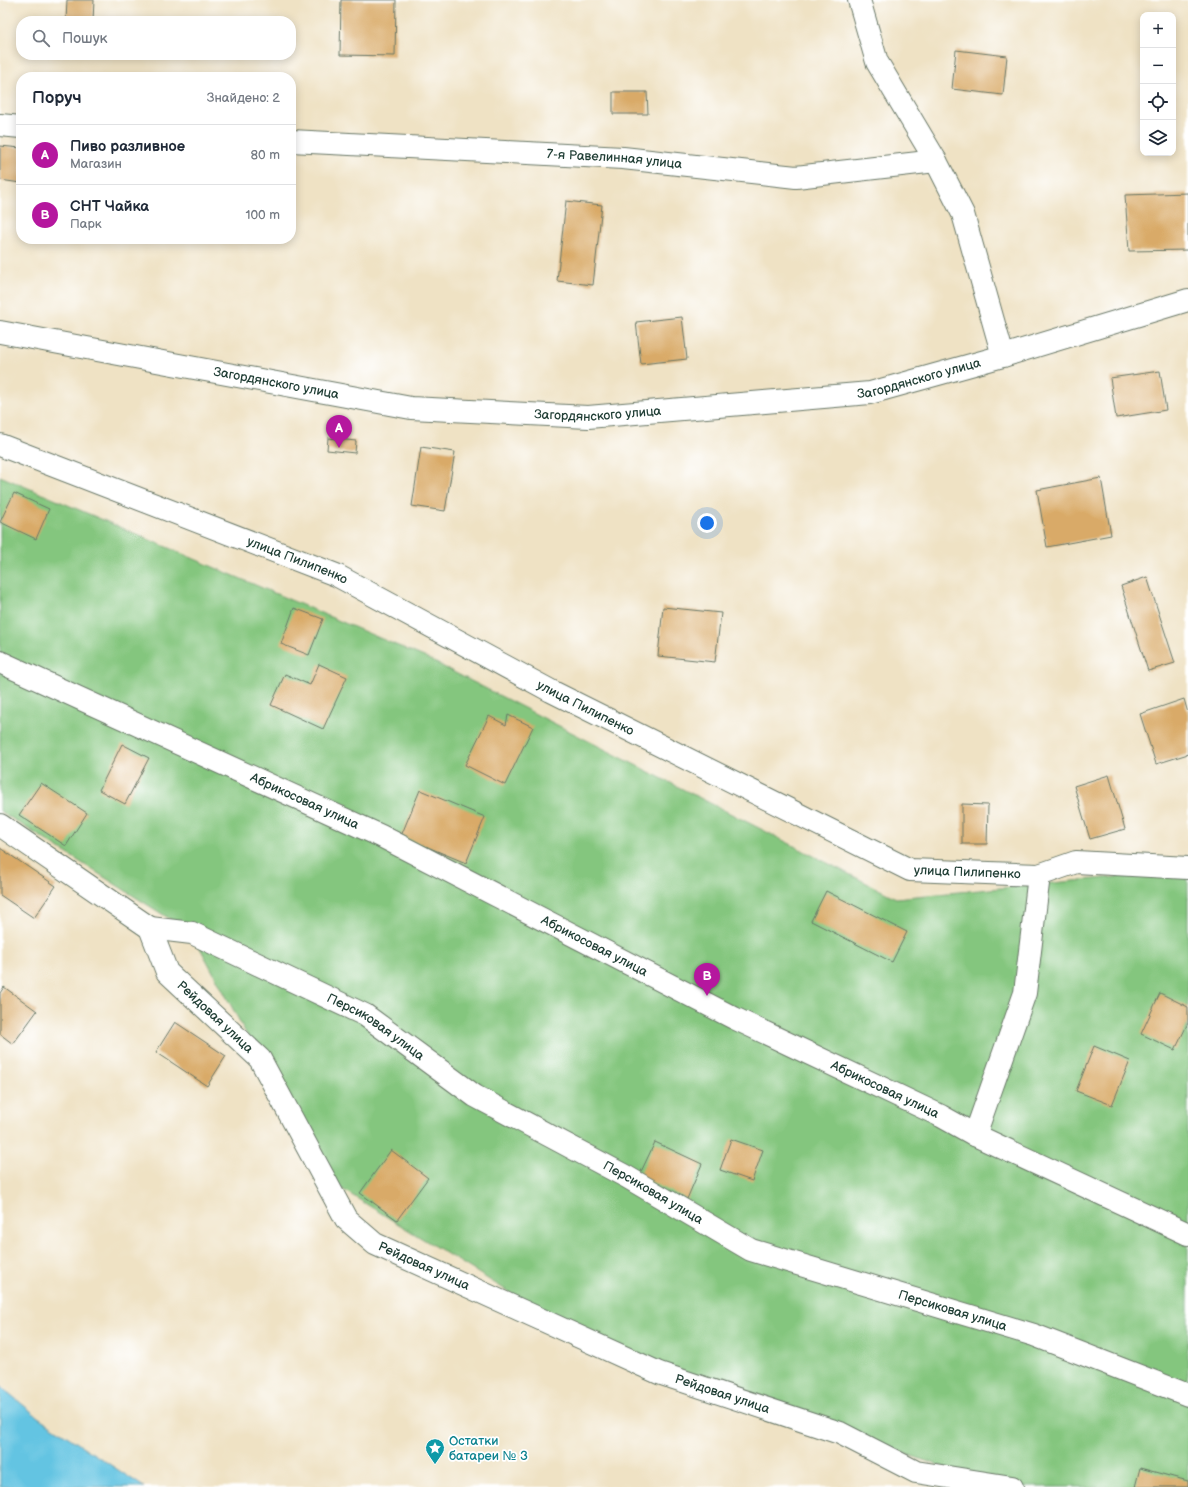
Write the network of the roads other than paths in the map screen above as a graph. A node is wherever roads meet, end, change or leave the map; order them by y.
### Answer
1 (859, 0) edge
2 (0, 125) edge
3 (16, 127) edge
4 (296, 141) edge
5 (936, 161) junction
6 (1188, 300) edge
7 (0, 332) edge
8 (1004, 356) junction
9 (0, 445) edge
10 (0, 662) edge
11 (0, 826) edge
12 (1188, 868) edge
13 (1038, 875) junction
14 (150, 928) junction
15 (975, 1135) junction
16 (1188, 1234) edge
17 (1188, 1395) edge
18 (1012, 1487) edge

1 - 5 street
2 - 3 street
4 - 5 street, 7-я Равелинная улица
5 - 8 street
6 - 8 street, Загордянского улица
7 - 8 street, Загордянского улица
9 - 13 street, улица Пилипенко
10 - 15 street, Абрикосовая улица
11 - 14 street
12 - 13 street, улица Пилипенко
13 - 15 street
14 - 17 street, Персиковая улица
14 - 18 street, Рейдовая улица
15 - 16 street, Абрикосовая улица

